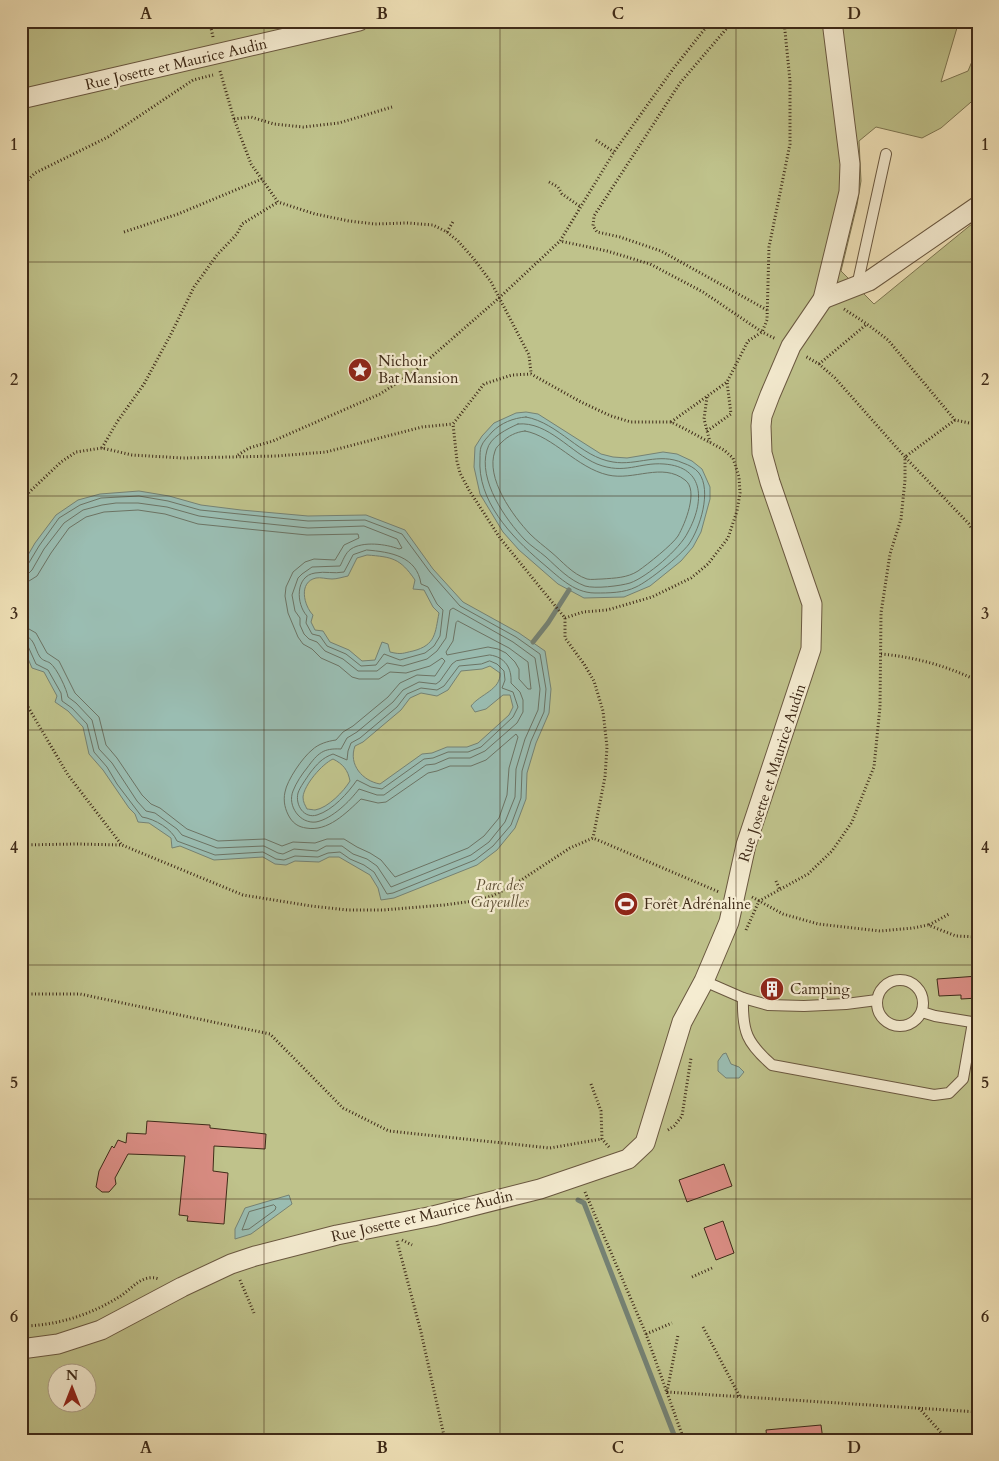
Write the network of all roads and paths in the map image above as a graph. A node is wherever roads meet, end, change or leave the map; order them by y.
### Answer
1 (202, 21) edge
2 (359, 21) edge
3 (711, 21) edge
4 (734, 21) edge
5 (784, 21) edge
6 (832, 21) edge
7 (211, 28) dead end
8 (218, 64) junction
9 (21, 99) edge
10 (392, 107) dead end
11 (234, 119) junction
12 (596, 140) dead end
13 (614, 152) junction
14 (886, 154) dead end
15 (262, 179) junction
16 (28, 180) dead end
17 (549, 182) dead end
18 (278, 202) junction
19 (978, 206) edge
20 (581, 207) junction
21 (454, 220) dead end
22 (124, 232) dead end
23 (447, 232) junction
24 (560, 241) junction
25 (856, 287) junction
26 (499, 298) junction
27 (823, 299) junction
28 (767, 310) junction
29 (762, 332) junction
30 (531, 374) junction
31 (727, 382) junction
32 (707, 397) junction
33 (955, 420) junction
34 (671, 422) junction
35 (453, 424) junction
36 (978, 425) edge
37 (707, 430) junction
38 (710, 442) junction
39 (102, 448) junction
40 (236, 456) junction
41 (905, 457) junction
42 (21, 500) edge
43 (978, 539) edge
44 (565, 618) junction
45 (881, 654) junction
46 (978, 681) edge
47 (21, 695) edge
48 (593, 838) junction
49 (21, 845) edge
50 (122, 845) junction
51 (776, 881) dead end
52 (780, 890) junction
53 (736, 893) junction
54 (759, 901) junction
55 (949, 914) dead end
56 (928, 925) junction
57 (745, 933) dead end
58 (978, 937) edge
59 (704, 981) junction
60 (21, 994) edge
61 (743, 998) junction
62 (878, 1000) junction
63 (922, 1012) junction
64 (975, 1022) edge
65 (692, 1052) dead end
66 (591, 1084) dead end
67 (602, 1139) junction
68 (645, 1143) junction
69 (620, 1161) junction
70 (576, 1176) junction
71 (393, 1223) junction
72 (712, 1268) dead end
73 (247, 1276) dead end
74 (692, 1276) dead end
75 (240, 1279) junction
76 (231, 1283) dead end
77 (182, 1287) junction
78 (254, 1313) dead end
79 (672, 1323) dead end
80 (21, 1326) edge
81 (703, 1327) dead end
82 (646, 1334) junction
83 (678, 1335) dead end
84 (21, 1349) edge
85 (667, 1392) junction
86 (740, 1397) junction
87 (919, 1408) junction
88 (978, 1412) edge
89 (978, 1435) edge
90 (945, 1438) junction
91 (445, 1440) edge
92 (684, 1440) edge
93 (933, 1440) edge

1 - 7 path
2 - 8 street, Rue Josette et Maurice Audin
3 - 13 path
4 - 28 path
5 - 28 path
6 - 27 street, Rue Josette et Maurice Audin
8 - 9 street, Rue Josette et Maurice Audin
8 - 11 path
8 - 16 path
10 - 11 path
11 - 15 path
12 - 13 path
13 - 20 path
14 - 25 lane
15 - 18 path
15 - 22 path
17 - 20 path
18 - 23 path
18 - 39 path
19 - 25 street
20 - 24 path
21 - 23 path
23 - 26 path
24 - 26 path
24 - 29 path
25 - 27 street
26 - 30 path
26 - 40 path
27 - 53 street, Rue Josette et Maurice Audin
28 - 29 path
29 - 31 path
30 - 34 path
30 - 35 path
31 - 32 path
31 - 37 path
32 - 34 path
32 - 37 path
33 - 36 path
33 - 41 path
33 - 41 path
34 - 38 path
35 - 40 path
35 - 44 path
37 - 38 path
38 - 44 path
39 - 40 path
39 - 42 path
41 - 43 path
41 - 45 path
44 - 48 path
45 - 46 path
45 - 52 path
47 - 50 path
48 - 50 path
48 - 53 path
49 - 50 path
51 - 52 path
52 - 54 path
53 - 54 path
53 - 59 street, Rue Josette et Maurice Audin
54 - 56 path
54 - 57 path
55 - 56 path
56 - 58 path
59 - 61 lane
59 - 68 street, Rue Josette et Maurice Audin
60 - 67 path
61 - 62 lane
61 - 64 lane
62 - 63 lane
62 - 63 lane
63 - 64 lane
65 - 68 path
66 - 67 path
67 - 69 path
68 - 69 street, Rue Josette et Maurice Audin
69 - 70 street, Rue Josette et Maurice Audin
70 - 71 street, Rue Josette et Maurice Audin
70 - 82 path
71 - 77 street, Rue Josette et Maurice Audin
71 - 91 path
72 - 74 path
73 - 75 path
75 - 76 path
75 - 78 path
77 - 80 path
77 - 84 street, Rue Josette et Maurice Audin
79 - 82 path
81 - 86 path
82 - 85 path
83 - 85 path
85 - 86 path
85 - 92 path
86 - 87 path
87 - 88 path
87 - 90 path
89 - 90 path
90 - 93 path

